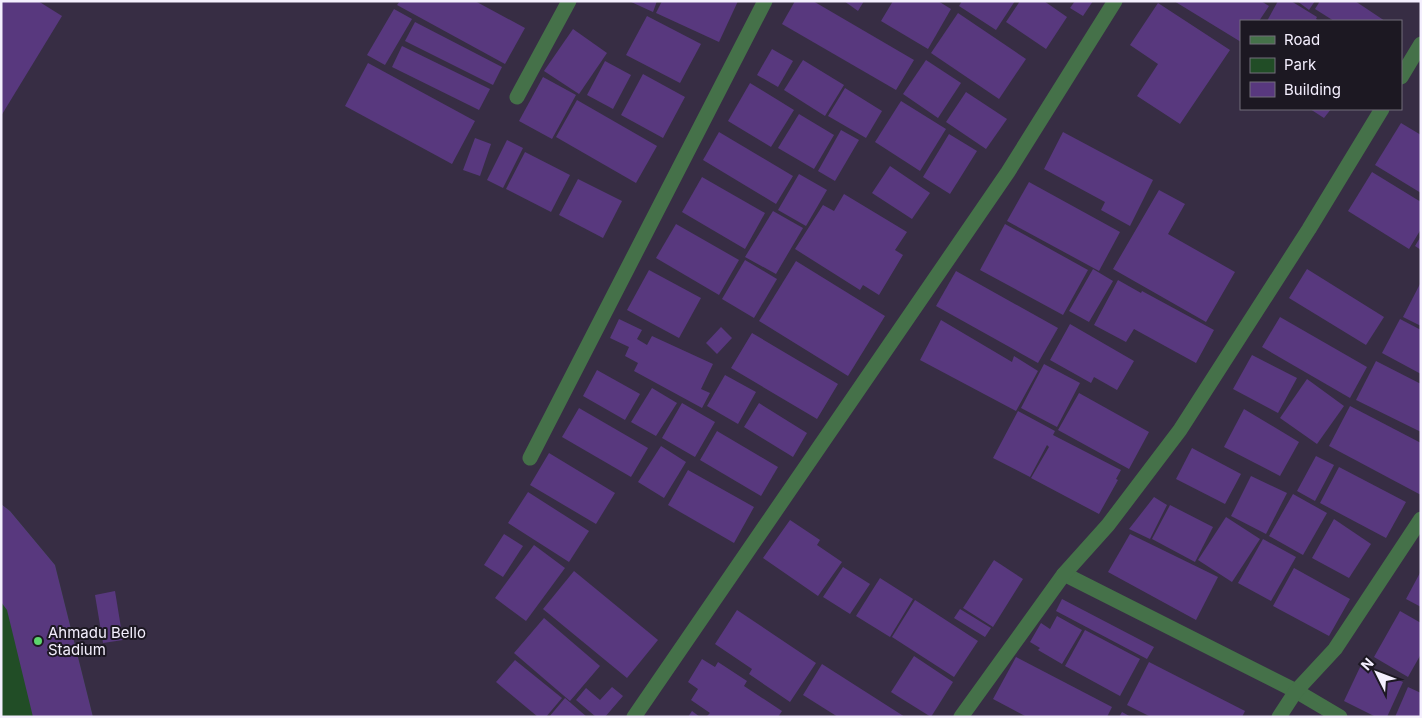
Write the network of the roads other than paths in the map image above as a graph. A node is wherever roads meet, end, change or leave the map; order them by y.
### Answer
1 (569, 1) edge
2 (766, 1) edge
3 (1116, 1) edge
4 (1421, 44) edge
5 (1402, 75) edge
6 (517, 97) dead end
7 (1381, 110) edge
8 (530, 458) dead end
9 (1421, 519) edge
10 (1064, 574) junction
11 (1296, 691) junction
12 (634, 717) edge
13 (961, 717) edge
14 (1279, 717) edge
15 (1340, 717) edge

1 - 6 street
2 - 8 street
3 - 12 street
4 - 5 street
7 - 10 street
9 - 11 street
10 - 11 street
10 - 13 street
11 - 14 street
11 - 15 street

